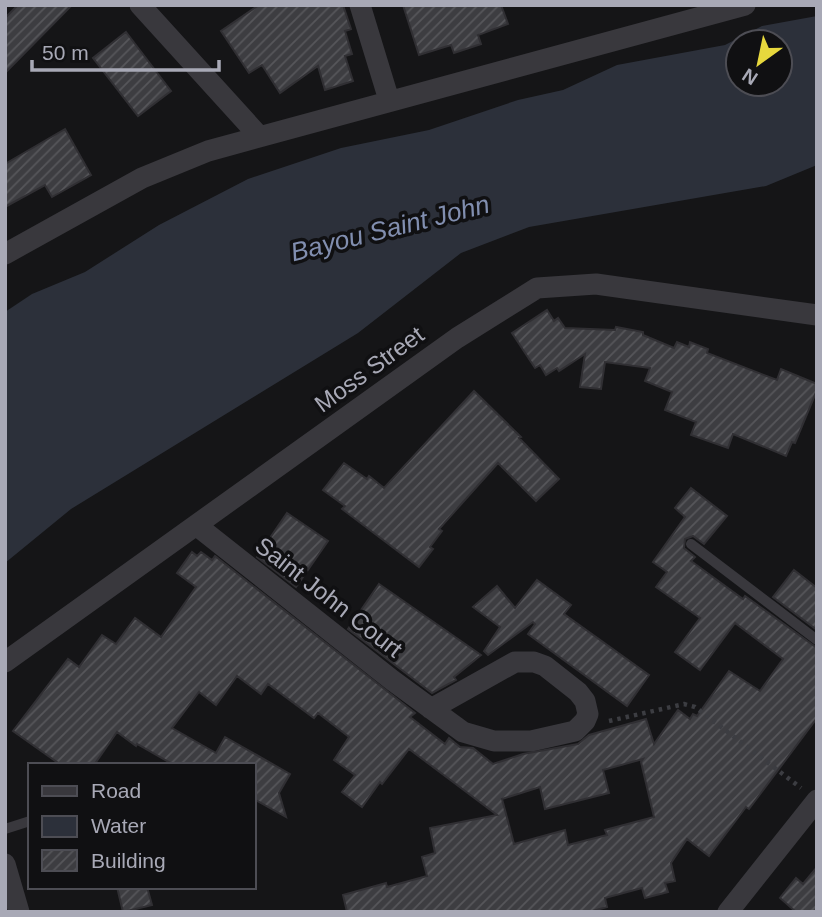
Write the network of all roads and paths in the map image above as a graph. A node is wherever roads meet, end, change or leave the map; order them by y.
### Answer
1 (140, 5) edge
2 (360, 5) edge
3 (745, 5) edge
4 (389, 100) junction
5 (259, 136) junction
6 (5, 254) edge
7 (817, 315) edge
8 (196, 525) junction
9 (691, 544) dead end
10 (817, 640) edge
11 (5, 662) edge
12 (431, 709) junction
13 (588, 714) junction
14 (811, 796) edge
15 (28, 822) edge
16 (5, 829) edge
17 (5, 864) edge
18 (19, 912) edge
19 (728, 912) edge

1 - 5 street
2 - 4 street
3 - 4 street
4 - 5 street
5 - 6 street
7 - 8 street, Moss Street
8 - 11 street, Moss Street
8 - 12 street, Saint John Court
9 - 10 lane
12 - 13 street, Saint John Court
12 - 13 street
13 - 14 path
14 - 19 street
15 - 16 lane
17 - 18 street

